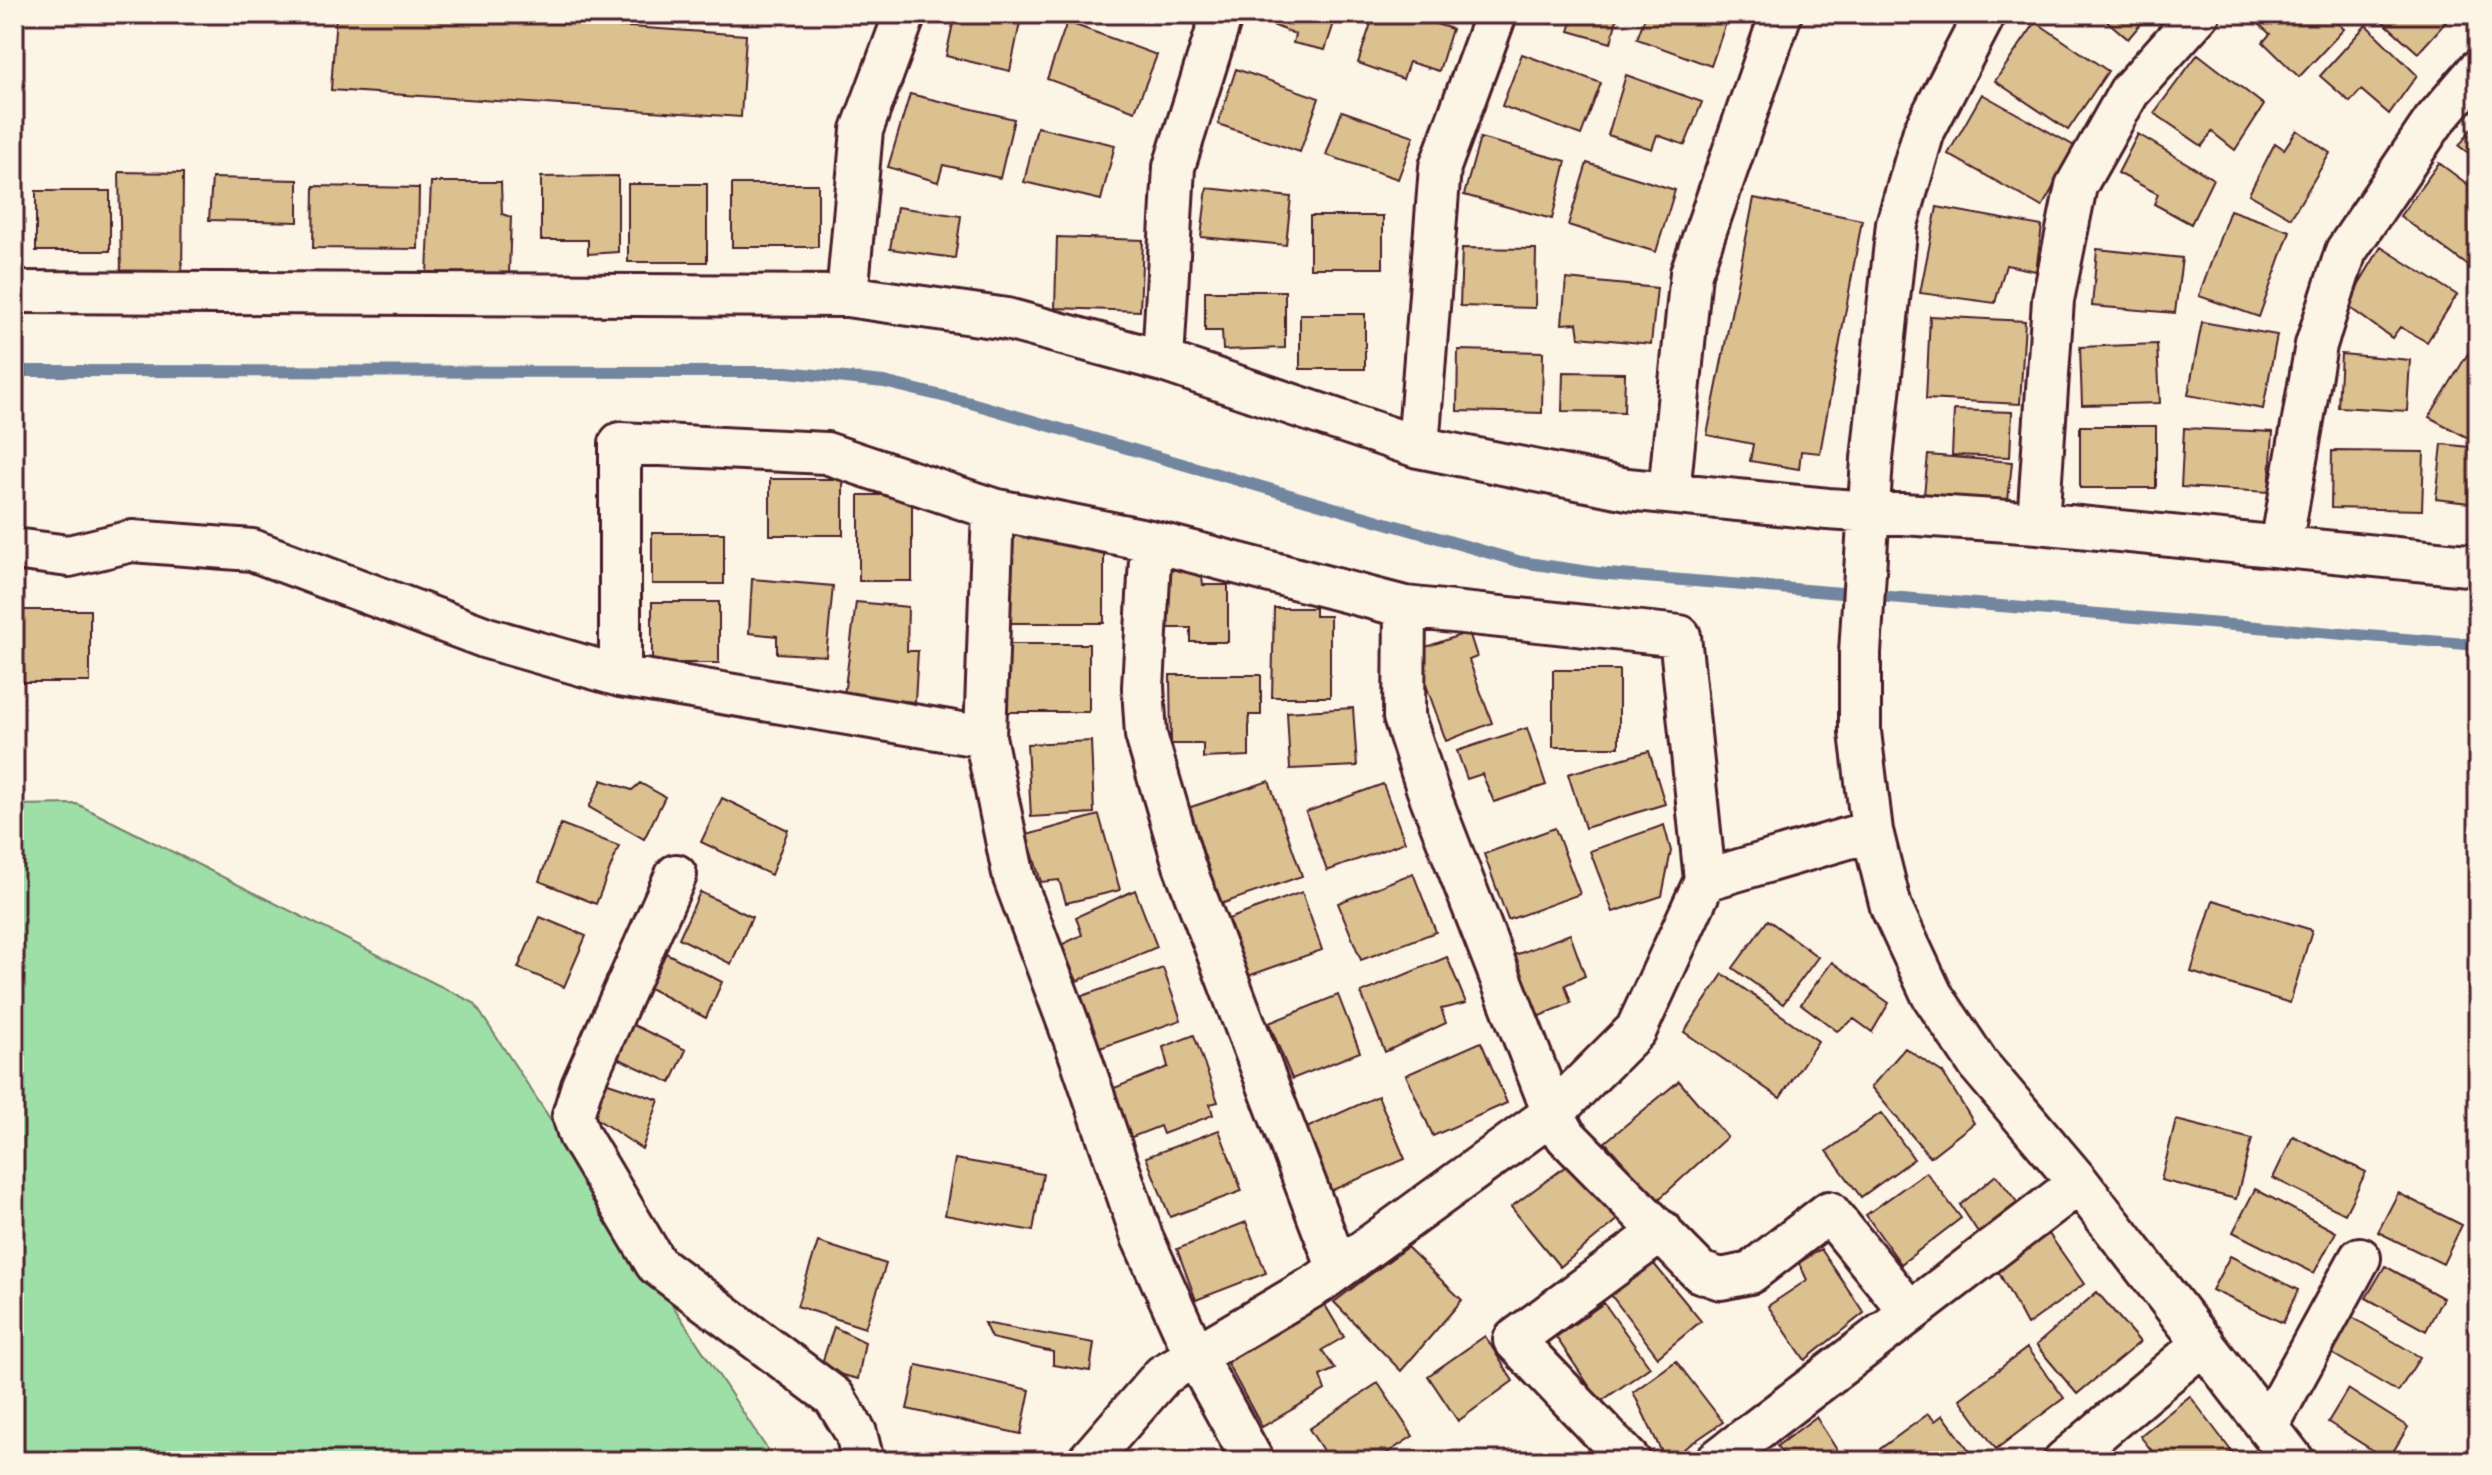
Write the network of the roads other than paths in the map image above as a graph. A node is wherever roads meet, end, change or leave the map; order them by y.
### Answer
1 (905, 14) edge
2 (1222, 14) edge
3 (1496, 14) edge
4 (1781, 14) edge
5 (1985, 14) edge
6 (2199, 14) edge
7 (2478, 70) edge
8 (18, 292) dead end
9 (847, 296) junction
10 (1163, 361) junction
11 (1418, 447) junction
12 (1669, 493) junction
13 (993, 509) junction
14 (2038, 523) junction
15 (1869, 529) junction
16 (1151, 541) junction
17 (2281, 546) junction
18 (14, 549) edge
19 (2478, 566) edge
20 (1405, 607) junction
21 (620, 676) junction
22 (985, 737) junction
23 (1872, 831) junction
24 (676, 875) dead end
25 (1705, 880) junction
26 (1553, 1113) junction
27 (2079, 1183) junction
28 (1662, 1231) junction
29 (2360, 1258) dead end
30 (1338, 1269) junction
31 (1910, 1312) junction
32 (2204, 1343) junction
33 (1196, 1357) junction
34 (2268, 1426) junction
35 (863, 1461) edge
36 (1088, 1461) edge
37 (1253, 1461) edge
38 (1630, 1461) edge
39 (1716, 1461) edge
40 (2064, 1461) edge
41 (2294, 1461) edge

1 - 9 street
2 - 10 street
3 - 11 street
4 - 12 street
5 - 15 street
6 - 14 street
7 - 17 street
8 - 9 street
9 - 10 street
10 - 11 street
11 - 12 street
12 - 15 street
13 - 16 street
13 - 21 street
13 - 22 street
14 - 15 street
14 - 17 street
15 - 23 street
16 - 20 street
16 - 30 street
17 - 19 street
18 - 21 street
20 - 25 street
20 - 26 street
21 - 22 street
22 - 33 street
23 - 25 street
23 - 27 street
24 - 35 street
25 - 26 street
26 - 28 street
26 - 30 street
27 - 31 street
27 - 32 street
28 - 31 street
28 - 38 street
29 - 34 street
30 - 33 street
31 - 39 street
32 - 34 street
32 - 40 street
33 - 36 street
33 - 37 street
34 - 41 street

